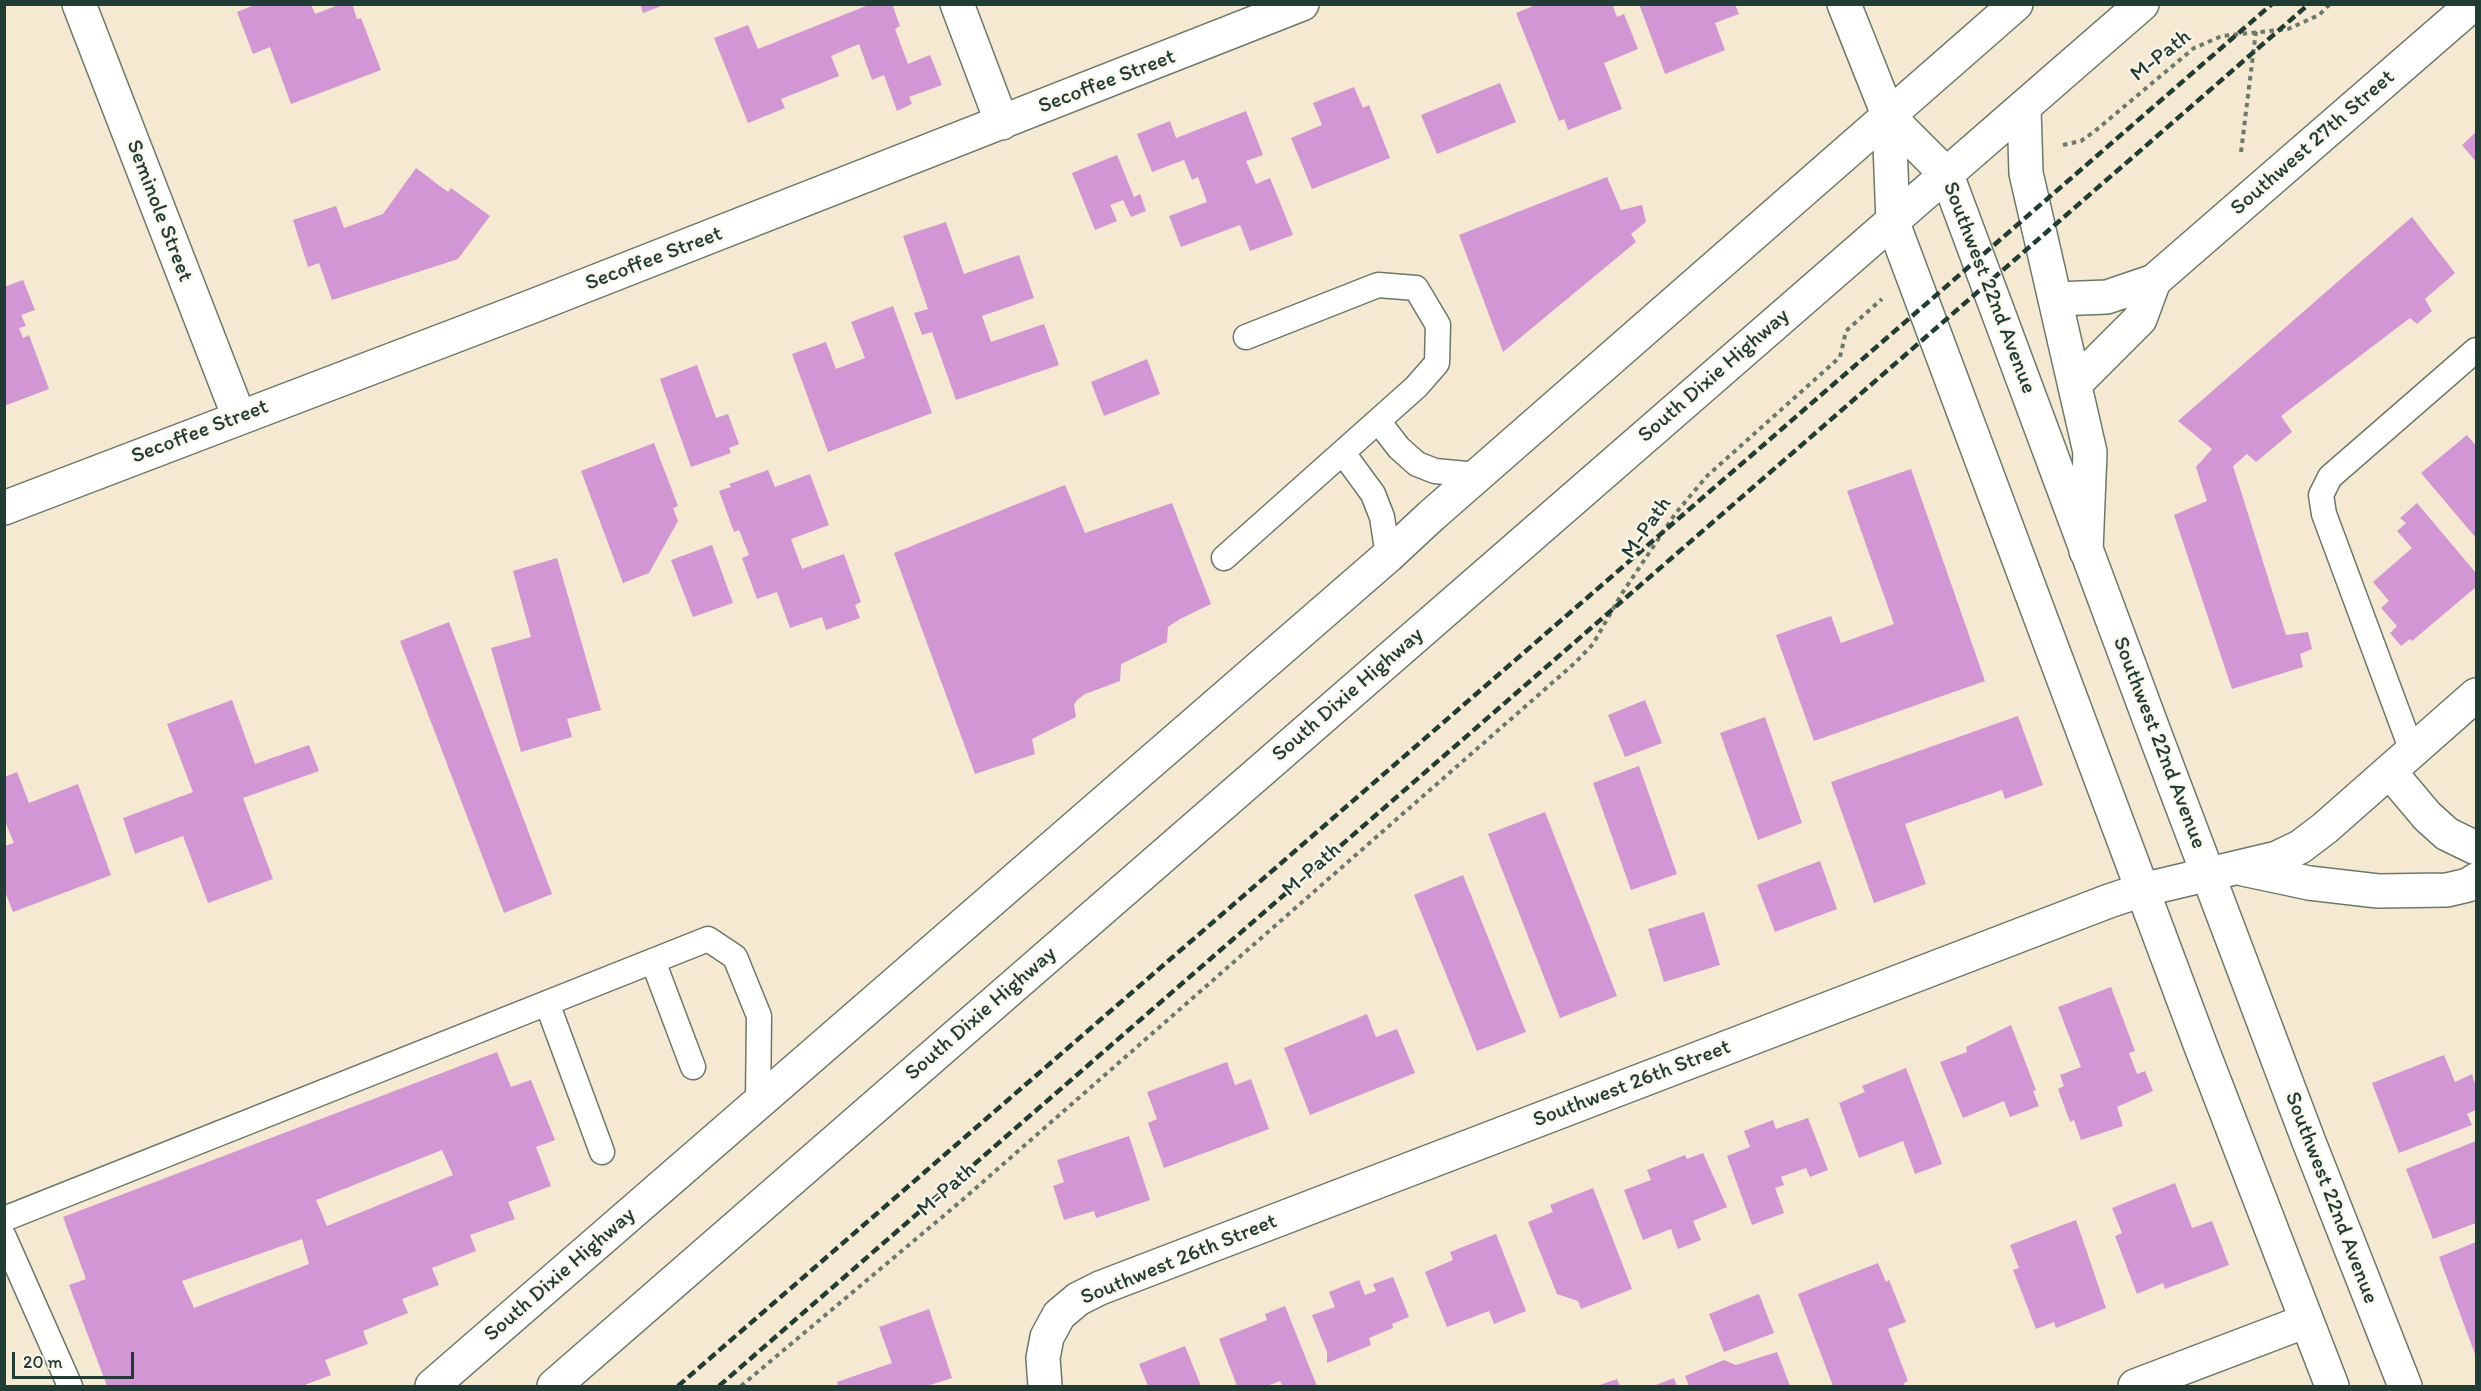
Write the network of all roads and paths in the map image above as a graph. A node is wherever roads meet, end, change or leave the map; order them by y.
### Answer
1 (79, 4) edge
2 (957, 4) edge
3 (1302, 4) edge
4 (1844, 4) edge
5 (2016, 4) edge
6 (2142, 4) edge
7 (2330, 4) edge
8 (2473, 4) edge
9 (2256, 32) junction
10 (2024, 108) junction
11 (1889, 117) junction
12 (1002, 123) junction
13 (2056, 146) dead end
14 (2241, 152) dead end
15 (1947, 174) junction
16 (1893, 223) junction
17 (2154, 281) junction
18 (2056, 299) junction
19 (1846, 330) dead end
20 (1246, 337) dead end
21 (2476, 350) edge
22 (2075, 384) junction
23 (240, 417) junction
24 (1378, 421) junction
25 (1343, 453) junction
26 (1477, 475) junction
27 (4, 508) edge
28 (2086, 550) junction
29 (1388, 556) junction
30 (1224, 558) dead end
31 (2476, 695) edge
32 (2401, 761) junction
33 (2476, 848) edge
34 (2223, 871) junction
35 (2476, 880) edge
36 (2142, 890) junction
37 (652, 961) junction
38 (547, 1003) junction
39 (693, 1067) dead end
40 (758, 1102) junction
41 (602, 1152) dead end
42 (4, 1220) edge
43 (4, 1237) edge
44 (2306, 1321) junction
45 (70, 1386) edge
46 (432, 1386) edge
47 (554, 1386) edge
48 (741, 1386) edge
49 (1045, 1386) edge
50 (2135, 1386) edge
51 (2332, 1386) edge
52 (2405, 1386) edge

1 - 23 main road, Seminole Street
2 - 12 main road
3 - 12 main road, Secoffee Street
4 - 11 main road, Southwest 22nd Avenue
5 - 11 main road, South Dixie Highway
6 - 10 main road, South Dixie Highway
7 - 9 path, M-Path
8 - 17 main road, Southwest 27th Street
9 - 13 path, M-Path
9 - 14 path
10 - 15 main road, South Dixie Highway
10 - 18 main road
11 - 15 main road, Southwest 22nd Avenue
11 - 16 main road, Southwest 22nd Avenue
11 - 26 main road, South Dixie Highway
12 - 23 main road, Secoffee Street
15 - 16 main road, South Dixie Highway
15 - 28 main road, Southwest 22nd Avenue
16 - 36 main road, Southwest 22nd Avenue
16 - 47 main road, South Dixie Highway
17 - 18 main road, Southwest 27th Street
17 - 22 main road, Southwest 27th Street
18 - 22 main road
19 - 48 path, M-Path
20 - 24 lane
21 - 32 lane
22 - 28 main road
23 - 27 main road, Secoffee Street
24 - 25 lane
24 - 26 lane
25 - 29 lane
25 - 30 lane
26 - 29 main road, South Dixie Highway
28 - 34 main road, Southwest 22nd Avenue
29 - 40 main road, South Dixie Highway
31 - 32 main road, Southwest 26th Street
32 - 33 main road
32 - 34 main road, Southwest 26th Street
34 - 35 main road, Southwest 26th Street
34 - 36 main road, Southwest 26th Street
34 - 52 main road, Southwest 22nd Avenue
36 - 44 main road, Southwest 22nd Avenue
36 - 49 main road, Southwest 26th Street
37 - 38 lane
37 - 39 lane
37 - 40 lane
38 - 41 lane
38 - 42 lane
40 - 46 main road, South Dixie Highway
43 - 45 lane
44 - 50 main road
44 - 51 main road, Southwest 22nd Avenue

